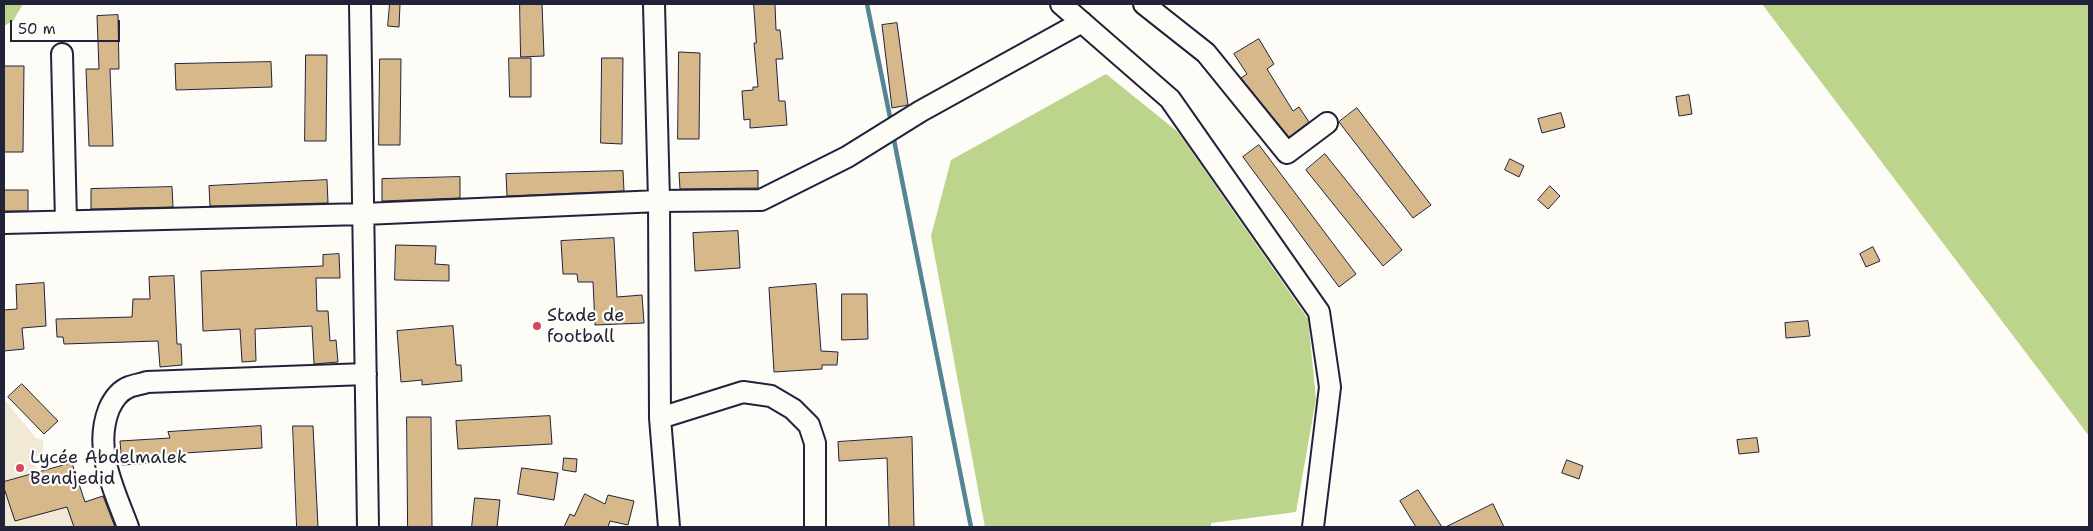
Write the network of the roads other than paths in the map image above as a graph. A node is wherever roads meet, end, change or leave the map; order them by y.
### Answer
1 (360, 4) edge
2 (654, 4) edge
3 (1061, 4) edge
4 (1144, 4) edge
5 (1082, 22) junction
6 (62, 54) dead end
7 (1326, 123) dead end
8 (659, 201) junction
9 (364, 214) junction
10 (66, 221) junction
11 (4, 222) edge
12 (366, 374) junction
13 (660, 418) junction
14 (128, 527) edge
15 (368, 527) edge
16 (670, 527) edge
17 (816, 527) edge
18 (1312, 527) edge

1 - 9 street
2 - 8 street
3 - 5 street
4 - 7 street
5 - 8 street
5 - 18 street
6 - 10 street
8 - 9 street
8 - 13 street
9 - 10 street
9 - 12 street
10 - 11 street
12 - 14 street
12 - 15 street
13 - 16 street
13 - 17 street

